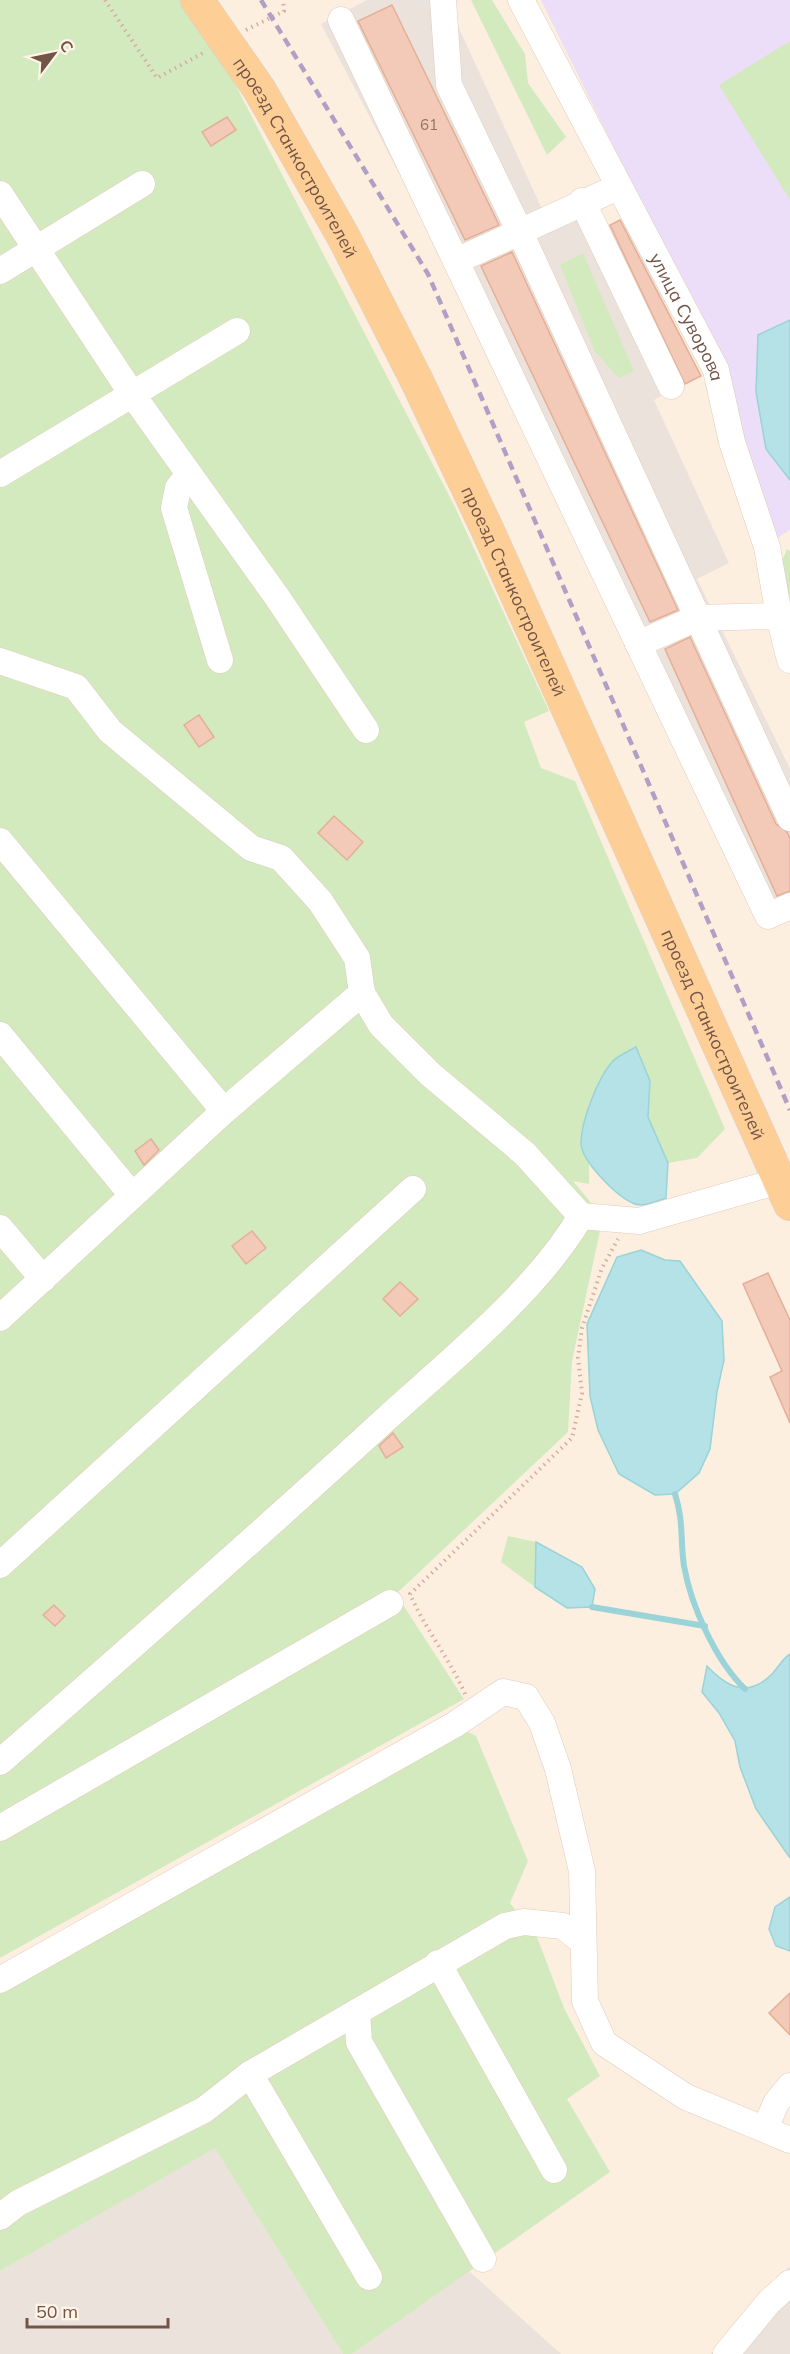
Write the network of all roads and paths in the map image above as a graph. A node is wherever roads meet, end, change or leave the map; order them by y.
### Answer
1 (105, 0) edge
2 (197, 0) edge
3 (283, 0) edge
4 (443, 0) edge
5 (521, 0) edge
6 (341, 20) dead end
7 (225, 40) junction
8 (142, 184) dead end
9 (618, 187) junction
10 (0, 194) edge
11 (582, 201) junction
12 (519, 230) junction
13 (36, 247) junction
14 (456, 261) junction
15 (0, 271) edge
16 (237, 331) dead end
17 (671, 386) dead end
18 (132, 394) junction
19 (0, 474) edge
20 (189, 474) junction
21 (779, 616) junction
22 (697, 618) junction
23 (638, 644) junction
24 (220, 660) dead end
25 (790, 660) edge
26 (0, 662) edge
27 (366, 730) dead end
28 (790, 818) edge
29 (0, 841) edge
30 (790, 906) edge
31 (362, 993) junction
32 (0, 1035) edge
33 (224, 1110) junction
34 (413, 1190) dead end
35 (785, 1192) edge
36 (132, 1195) junction
37 (581, 1216) junction
38 (639, 1221) junction
39 (0, 1228) edge
40 (43, 1279) junction
41 (0, 1318) edge
42 (0, 1565) edge
43 (390, 1603) dead end
44 (470, 1704) dead end
45 (0, 1762) edge
46 (0, 1828) edge
47 (582, 1942) junction
48 (438, 1963) junction
49 (0, 1980) edge
50 (357, 2012) junction
51 (250, 2074) junction
52 (790, 2086) edge
53 (765, 2129) junction
54 (790, 2140) edge
55 (554, 2170) dead end
56 (0, 2217) edge
57 (483, 2259) dead end
58 (369, 2277) dead end
59 (790, 2283) edge
60 (726, 2354) edge

1 - 7 path
2 - 7 main road, проезд Станкостроителей
3 - 7 path
4 - 12 street
5 - 9 street, улица Суворова
6 - 14 street
7 - 35 main road, проезд Станкостроителей
8 - 13 street
9 - 11 street
9 - 21 street, улица Суворова
10 - 13 street
11 - 12 street
11 - 17 street
12 - 14 street
12 - 22 street
13 - 15 street
13 - 18 street
14 - 23 street
16 - 18 street
18 - 19 street
18 - 20 street
20 - 24 street
20 - 27 street
21 - 22 street
21 - 25 street, улица Суворова
22 - 23 street
22 - 28 street
23 - 30 street
26 - 31 street
29 - 33 street
31 - 33 street
31 - 37 street
32 - 36 street
33 - 36 street
34 - 42 street
35 - 38 street
36 - 40 street
37 - 38 street
37 - 45 street
38 - 44 path
39 - 40 street
40 - 41 street
43 - 46 street
47 - 48 street
47 - 49 street
47 - 53 street
48 - 50 street
48 - 55 street
50 - 51 street
50 - 57 street
51 - 56 street
51 - 58 street
52 - 53 street
53 - 54 street
59 - 60 street

